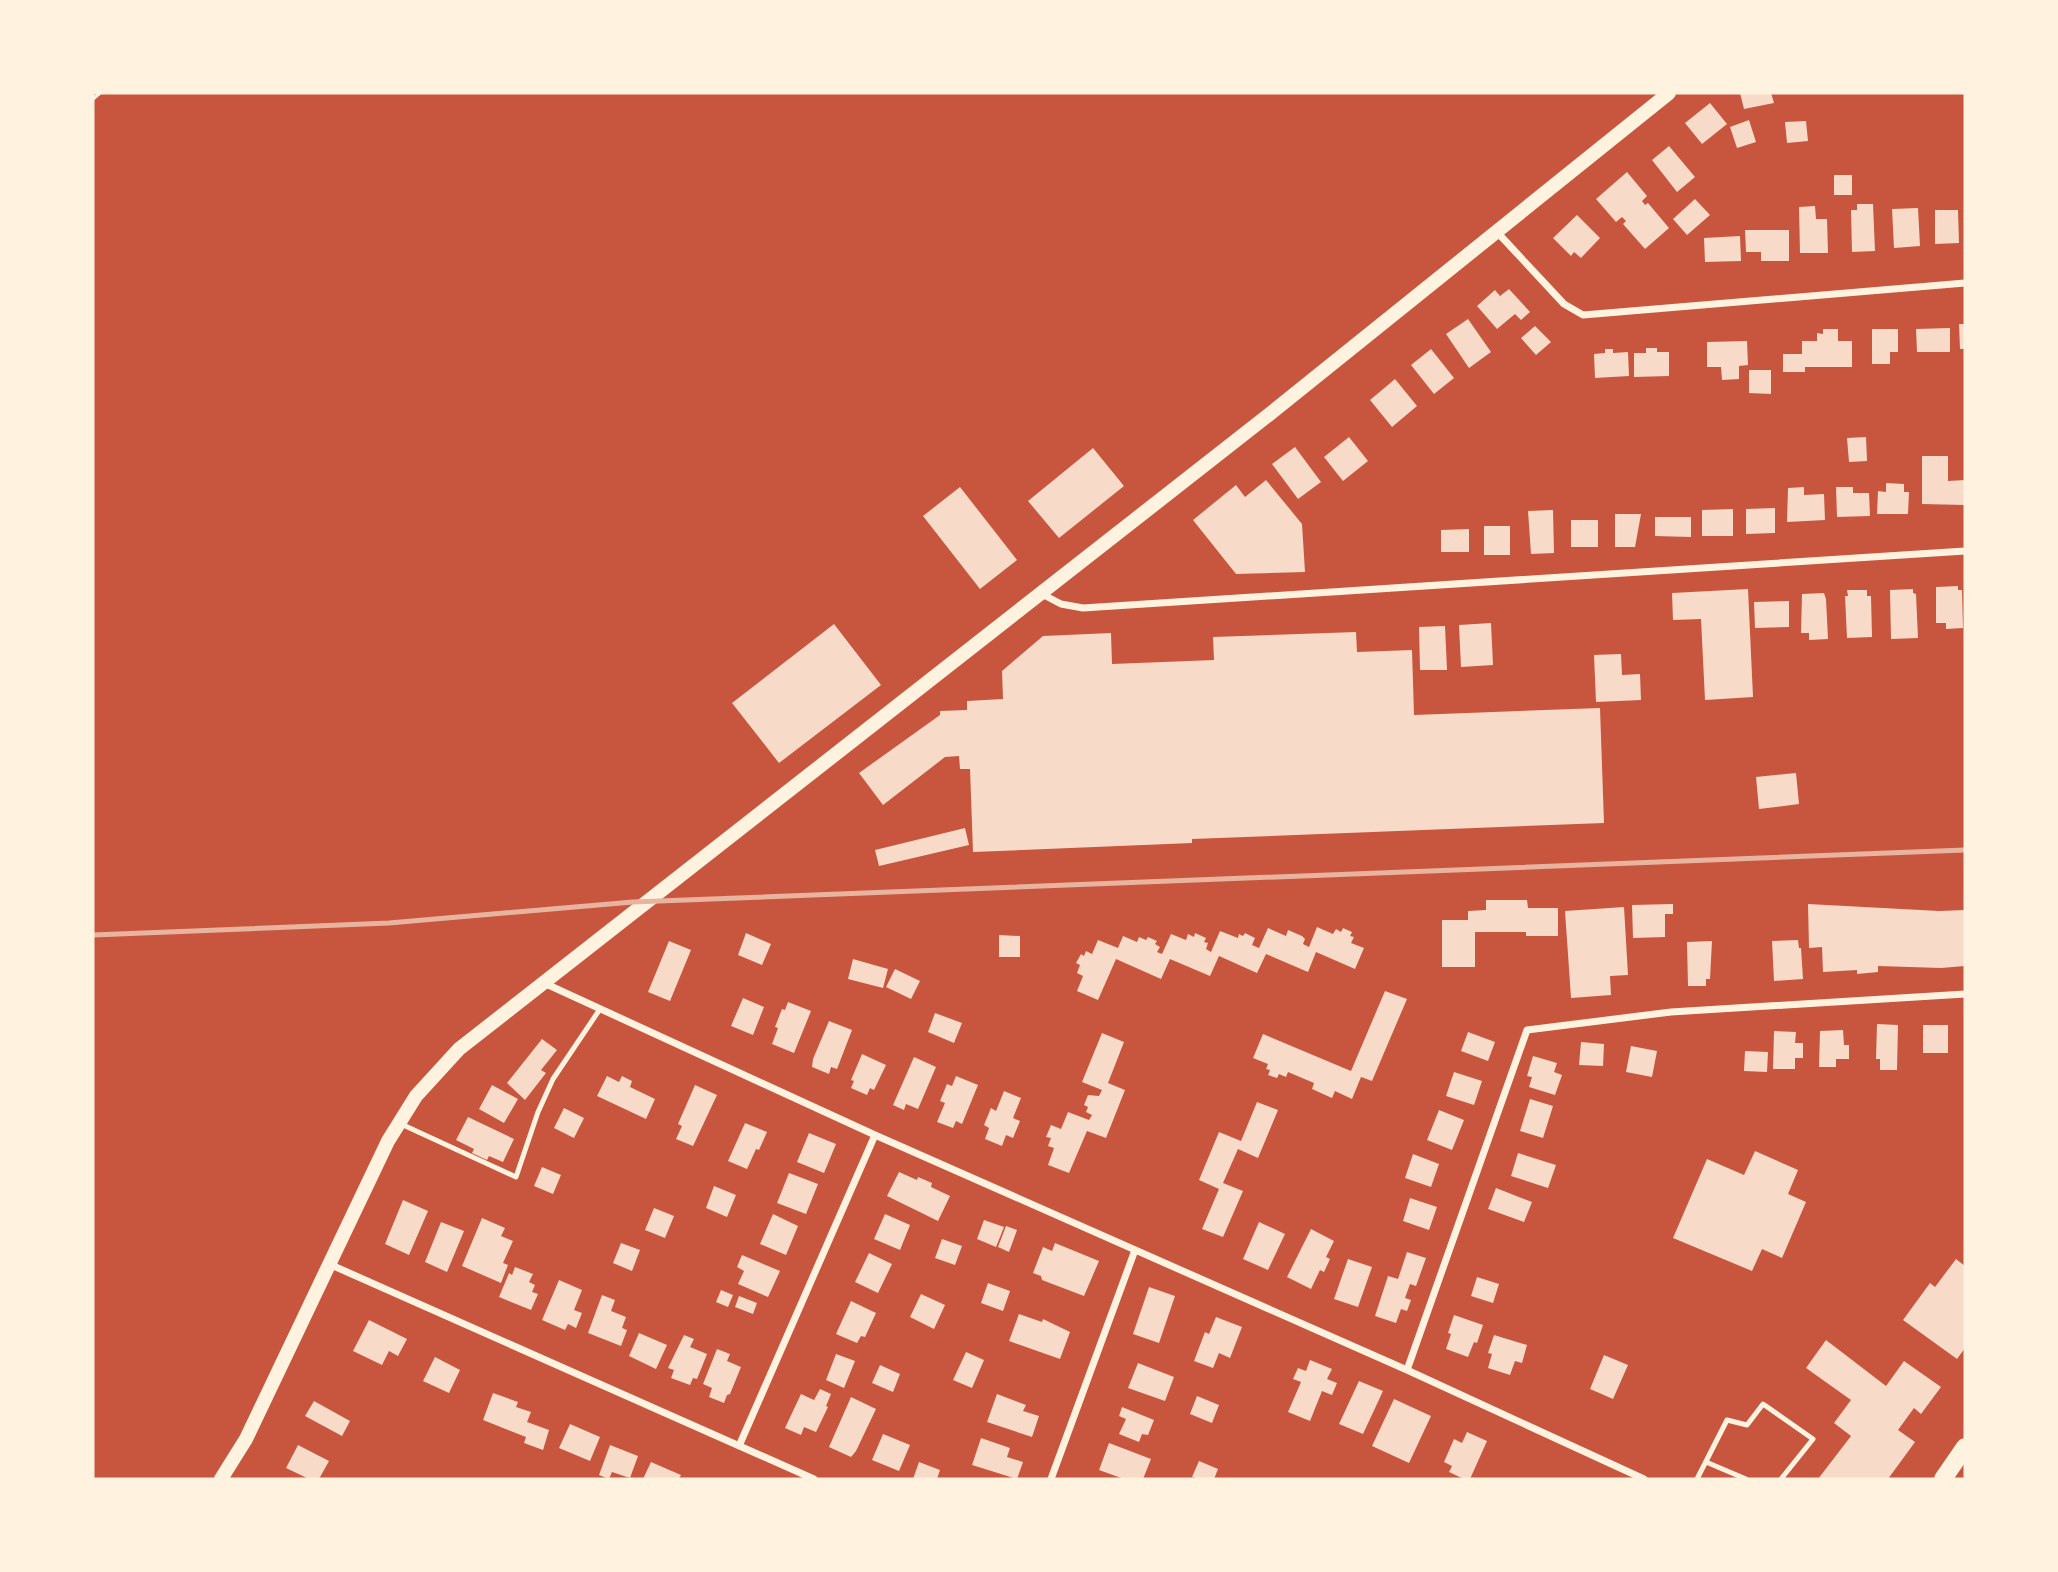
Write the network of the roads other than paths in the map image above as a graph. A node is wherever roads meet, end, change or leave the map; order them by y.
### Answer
1 (1669, 93) edge
2 (1497, 232) junction
3 (1965, 283) edge
4 (1965, 551) edge
5 (1040, 593) junction
6 (542, 983) junction
7 (1965, 994) edge
8 (600, 1009) junction
9 (398, 1123) junction
10 (875, 1135) junction
11 (1135, 1251) junction
12 (329, 1264) junction
13 (1407, 1370) junction
14 (739, 1446) junction
15 (1965, 1447) edge
16 (1706, 1462) junction
17 (222, 1479) edge
18 (814, 1479) edge
19 (1051, 1479) edge
20 (1644, 1479) edge
21 (1697, 1479) edge
22 (1746, 1479) edge
23 (1782, 1479) edge
24 (1943, 1479) edge

1 - 2 main road
2 - 3 street
2 - 5 main road
4 - 5 street
5 - 6 main road
6 - 8 street
6 - 9 main road
7 - 13 street
8 - 9 lane
8 - 10 street
9 - 12 main road
10 - 11 street
10 - 14 street
11 - 13 street
11 - 19 street
12 - 14 street
12 - 17 main road
13 - 20 street
14 - 18 street
15 - 24 highway
16 - 21 lane
16 - 22 lane
16 - 23 lane

